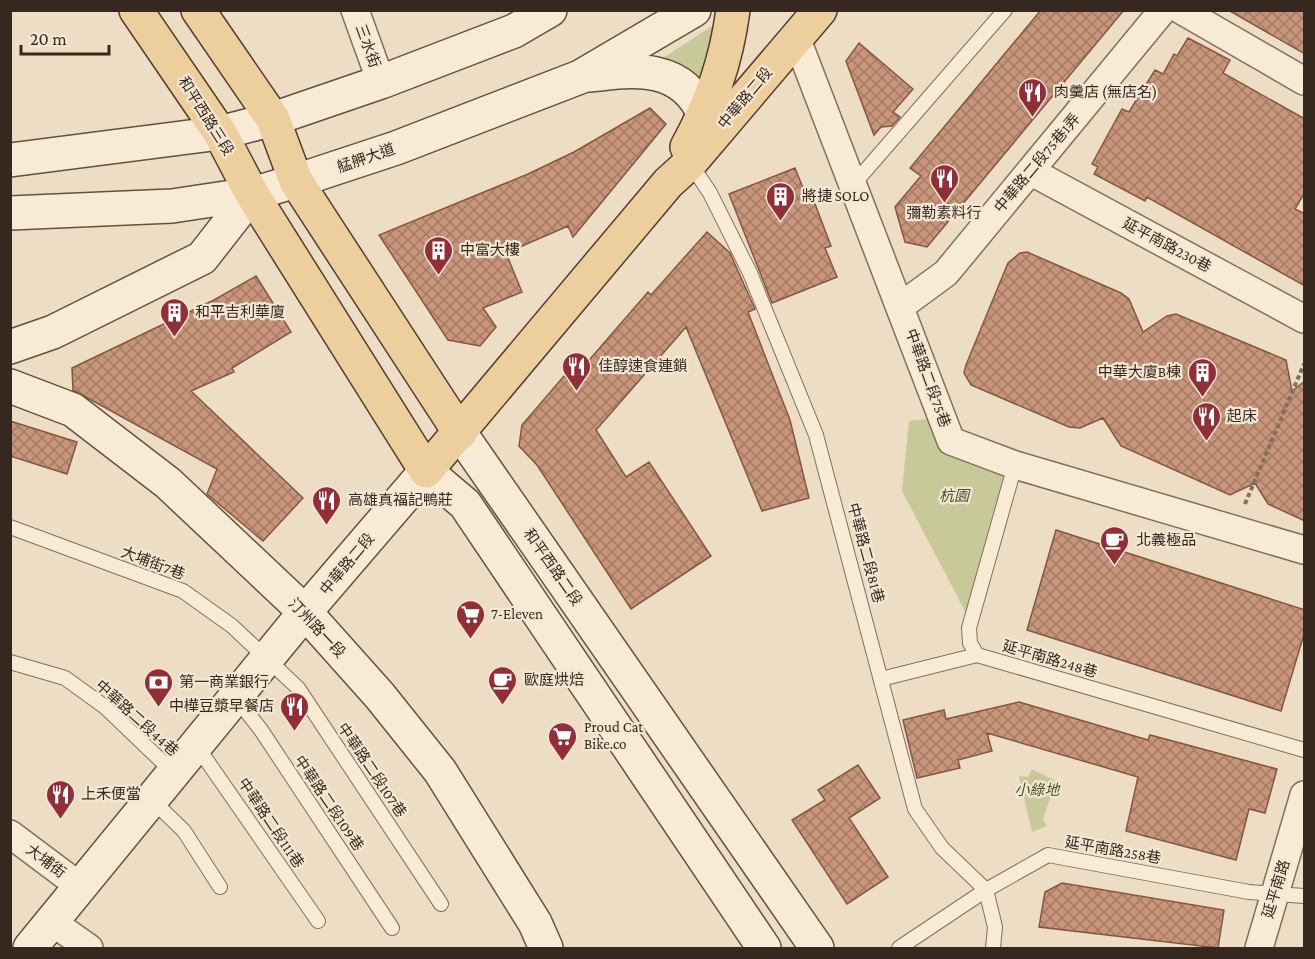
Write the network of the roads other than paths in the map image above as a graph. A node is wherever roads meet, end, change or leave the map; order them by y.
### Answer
1 (136, 10) edge
2 (198, 10) edge
3 (355, 10) edge
4 (550, 10) edge
5 (694, 10) edge
6 (733, 10) edge
7 (820, 10) edge
8 (1005, 10) edge
9 (1163, 10) edge
10 (1181, 10) edge
11 (796, 37) junction
12 (580, 77) junction
13 (1305, 81) edge
14 (381, 82) junction
15 (704, 114) junction
16 (273, 119) junction
17 (220, 133) junction
18 (10, 160) edge
19 (1030, 171) junction
20 (679, 173) junction
21 (296, 181) junction
22 (852, 186) junction
23 (252, 194) junction
24 (10, 213) edge
25 (901, 306) junction
26 (1305, 319) edge
27 (10, 347) edge
28 (10, 386) edge
29 (460, 433) junction
30 (1015, 465) junction
31 (426, 471) junction
32 (10, 527) edge
33 (1305, 550) edge
34 (305, 612) junction
35 (977, 655) junction
36 (268, 659) junction
37 (10, 662) edge
38 (881, 679) junction
39 (236, 698) junction
40 (196, 745) junction
41 (1305, 750) edge
42 (174, 773) junction
43 (1305, 795) edge
44 (152, 801) junction
45 (10, 834) edge
46 (220, 887) dead end
47 (82, 888) junction
48 (986, 890) junction
49 (1274, 894) junction
50 (1305, 896) edge
51 (441, 904) dead end
52 (318, 921) dead end
53 (52, 922) junction
54 (392, 928) dead end
55 (30, 948) edge
56 (89, 948) edge
57 (546, 948) edge
58 (764, 948) edge
59 (817, 948) edge
60 (899, 948) edge
61 (993, 948) edge
62 (1259, 948) edge

1 - 17 main road, 和平西路三段
2 - 16 main road
3 - 14 street, 三水街
4 - 14 main road
5 - 12 main road, 艋舺大道
6 - 15 main road, 中華路二段
7 - 11 main road, 中華路二段
8 - 22 lane
9 - 19 street, 中華路二段75巷1弄
10 - 13 street
11 - 20 main road, 中華路二段
11 - 22 street, 中華路二段75巷
12 - 15 main road
12 - 21 main road, 艋舺大道
14 - 16 main road
15 - 20 main road, 中華路二段
16 - 17 main road
16 - 21 main road
17 - 18 main road
17 - 23 main road, 和平西路三段
19 - 25 street, 中華路二段75巷1弄
19 - 26 street, 延平南路230巷
20 - 29 main road, 中華路二段
20 - 38 lane, 中華路二段81巷
21 - 23 main road, 艋舺大道
21 - 29 main road, 和平西路二段
22 - 25 street, 中華路二段75巷
23 - 24 main road, 艋舺大道
23 - 27 main road
23 - 31 main road
25 - 30 street, 中華路二段75巷
28 - 34 main road, 汀州路一段
29 - 31 main road, 中華路二段
29 - 59 main road, 和平西路二段
30 - 33 street, 中華路二段75巷
30 - 35 lane
31 - 34 main road, 中華路二段
31 - 58 main road
32 - 36 lane, 大埔街7巷
34 - 36 main road, 中華路二段
34 - 57 main road, 汀州路一段
35 - 38 lane
35 - 41 lane, 延平南路248巷
36 - 39 main road, 中華路二段
36 - 51 lane, 中華路二段107巷
37 - 42 lane, 中華路二段44巷
38 - 48 lane, 中華路二段81巷
39 - 40 main road, 中華路二段
39 - 54 lane, 中華路二段109巷
40 - 42 main road, 中華路二段
40 - 52 lane, 中華路二段111巷
42 - 44 main road, 中華路二段
43 - 49 street, 延平南路
44 - 46 lane
44 - 47 main road, 中華路二段
45 - 47 street, 大埔街
47 - 53 main road, 中華路二段
48 - 49 lane, 延平南路258巷
48 - 60 lane, 延平南路258巷
48 - 61 lane
49 - 50 lane, 延平南路258巷
49 - 62 street, 延平南路
53 - 55 main road, 中華路二段
53 - 56 street

